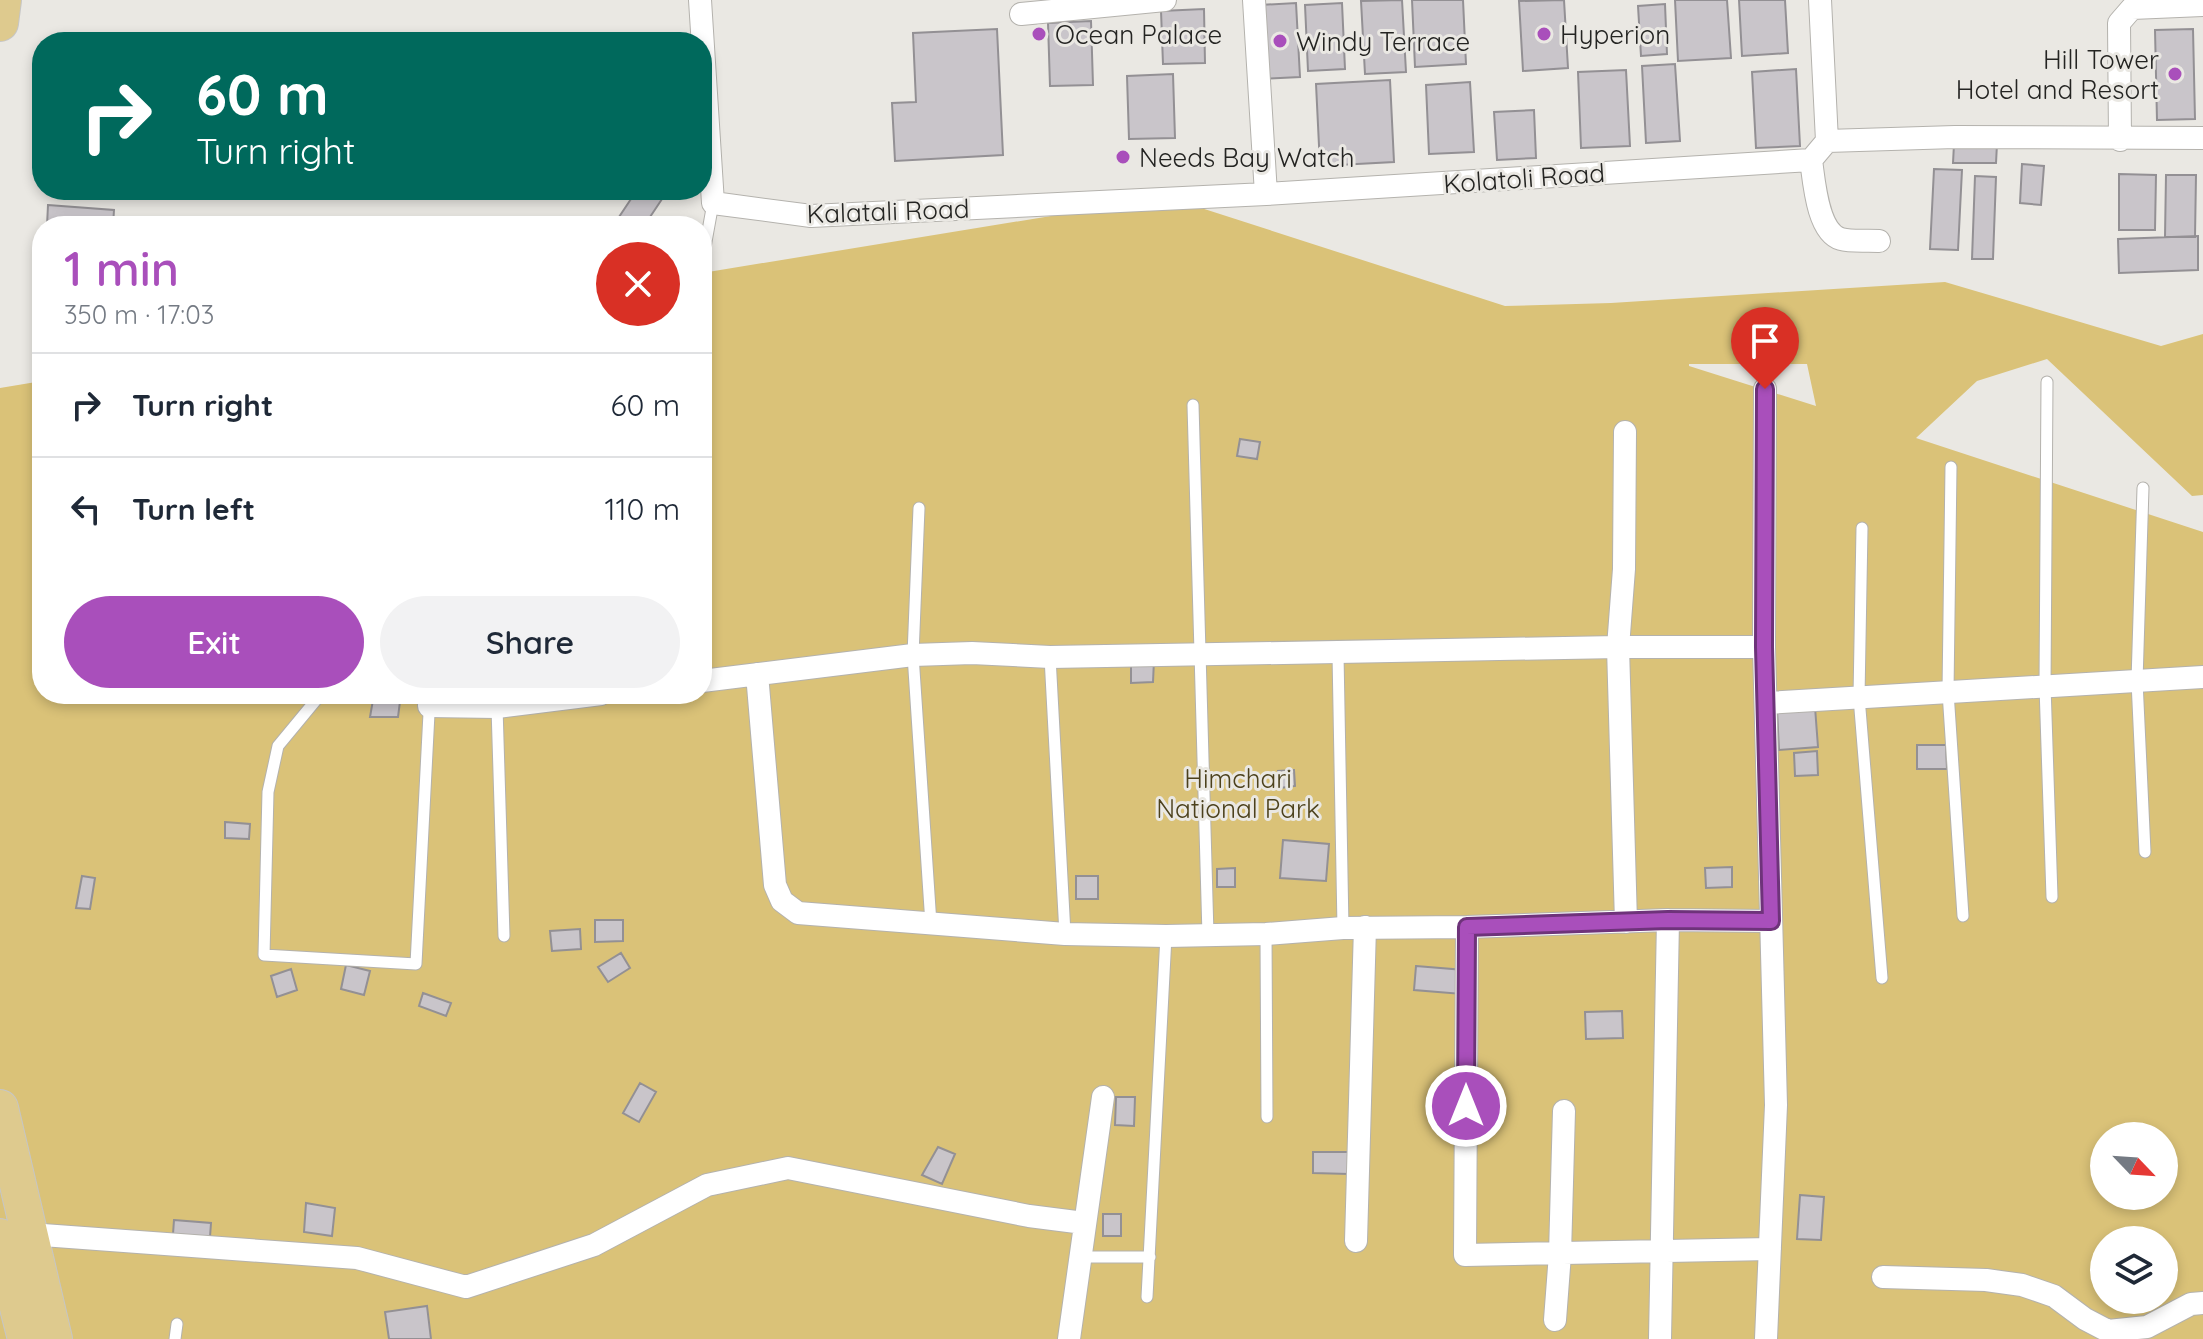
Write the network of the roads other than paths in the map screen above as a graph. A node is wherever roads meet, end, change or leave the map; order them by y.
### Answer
1 (3, 0) edge
2 (700, 0) edge
3 (1165, 0) edge
4 (1254, 0) edge
5 (1820, 0) edge
6 (2132, 4) edge
7 (2203, 5) edge
8 (1021, 14) dead end
9 (0, 23) edge
10 (702, 32) edge
11 (2203, 138) edge
12 (2120, 140) junction
13 (1827, 141) junction
14 (1811, 160) junction
15 (712, 187) edge
16 (1266, 194) junction
17 (713, 203) junction
18 (711, 216) edge
19 (1879, 241) dead end
20 (2047, 382) dead end
21 (1765, 389) dead end
22 (1193, 405) dead end
23 (1625, 432) dead end
24 (1951, 467) dead end
25 (2143, 488) dead end
26 (919, 508) dead end
27 (1862, 528) dead end
28 (1618, 647) junction
29 (1764, 647) junction
30 (1338, 654) junction
31 (913, 655) junction
32 (1200, 656) junction
33 (1050, 657) junction
34 (757, 674) junction
35 (2203, 677) edge
36 (712, 680) edge
37 (2137, 681) junction
38 (2045, 686) junction
39 (1948, 692) junction
40 (1859, 697) junction
41 (1767, 703) junction
42 (313, 704) edge
43 (430, 704) edge
44 (468, 704) edge
45 (515, 704) edge
46 (497, 707) junction
47 (2145, 852) dead end
48 (2052, 897) dead end
49 (1963, 916) dead end
50 (1668, 920) junction
51 (1771, 921) junction
52 (1626, 922) junction
53 (931, 924) junction
54 (1467, 927) junction
55 (1354, 928) junction
56 (1065, 934) junction
57 (1266, 934) junction
58 (1208, 935) junction
59 (504, 936) dead end
60 (1166, 936) junction
61 (1882, 978) dead end
62 (1103, 1097) dead end
63 (0, 1108) edge
64 (1564, 1111) dead end
65 (1267, 1117) dead end
66 (1084, 1223) junction
67 (14, 1236) edge
68 (1356, 1241) dead end
69 (1770, 1249) junction
70 (1663, 1253) junction
71 (1560, 1254) junction
72 (1081, 1257) junction
73 (1150, 1257) junction
74 (1883, 1277) dead end
75 (28, 1292) junction
76 (1147, 1297) dead end
77 (2203, 1303) edge
78 (1555, 1320) dead end
79 (177, 1324) dead end
80 (26, 1339) edge
81 (54, 1339) edge
82 (175, 1339) edge
83 (1069, 1339) edge
84 (1660, 1339) edge
85 (1766, 1339) edge

1 - 9 highway
2 - 10 street
3 - 8 street
4 - 16 street
5 - 13 street
6 - 7 street
6 - 12 street
11 - 12 street
12 - 13 street
13 - 14 street
14 - 16 street, Kolatoli Road
14 - 19 street
15 - 17 street
16 - 17 street, Kalatali Road
17 - 18 lane
20 - 38 lane
21 - 29 street
22 - 32 lane
23 - 28 street
24 - 39 lane
25 - 37 lane
26 - 31 lane
27 - 40 lane
28 - 29 street
28 - 30 street
28 - 52 street
29 - 41 street
30 - 32 street
30 - 55 lane
31 - 33 street
31 - 34 street
31 - 53 lane
32 - 33 street
32 - 58 lane
33 - 56 lane
34 - 36 street
34 - 53 street
35 - 37 street
37 - 38 street
37 - 47 lane
38 - 39 street
38 - 48 lane
39 - 40 street
39 - 49 lane
40 - 41 street
40 - 61 lane
41 - 51 street
42 - 43 lane
44 - 46 street
45 - 46 street
46 - 59 lane
50 - 51 street
50 - 52 street
50 - 70 street
51 - 69 street
52 - 54 street
53 - 56 street
54 - 55 street
54 - 71 street
55 - 57 street
55 - 68 street
56 - 60 street
57 - 58 street
57 - 65 lane
58 - 60 street
60 - 73 lane
62 - 66 street
63 - 67 highway
64 - 71 street
66 - 67 street
66 - 72 street
67 - 75 highway
69 - 70 street
69 - 85 street
70 - 71 street
70 - 84 street
71 - 78 street
72 - 73 lane
72 - 83 street
73 - 76 lane
74 - 77 street
75 - 80 highway
75 - 81 highway
79 - 82 lane

